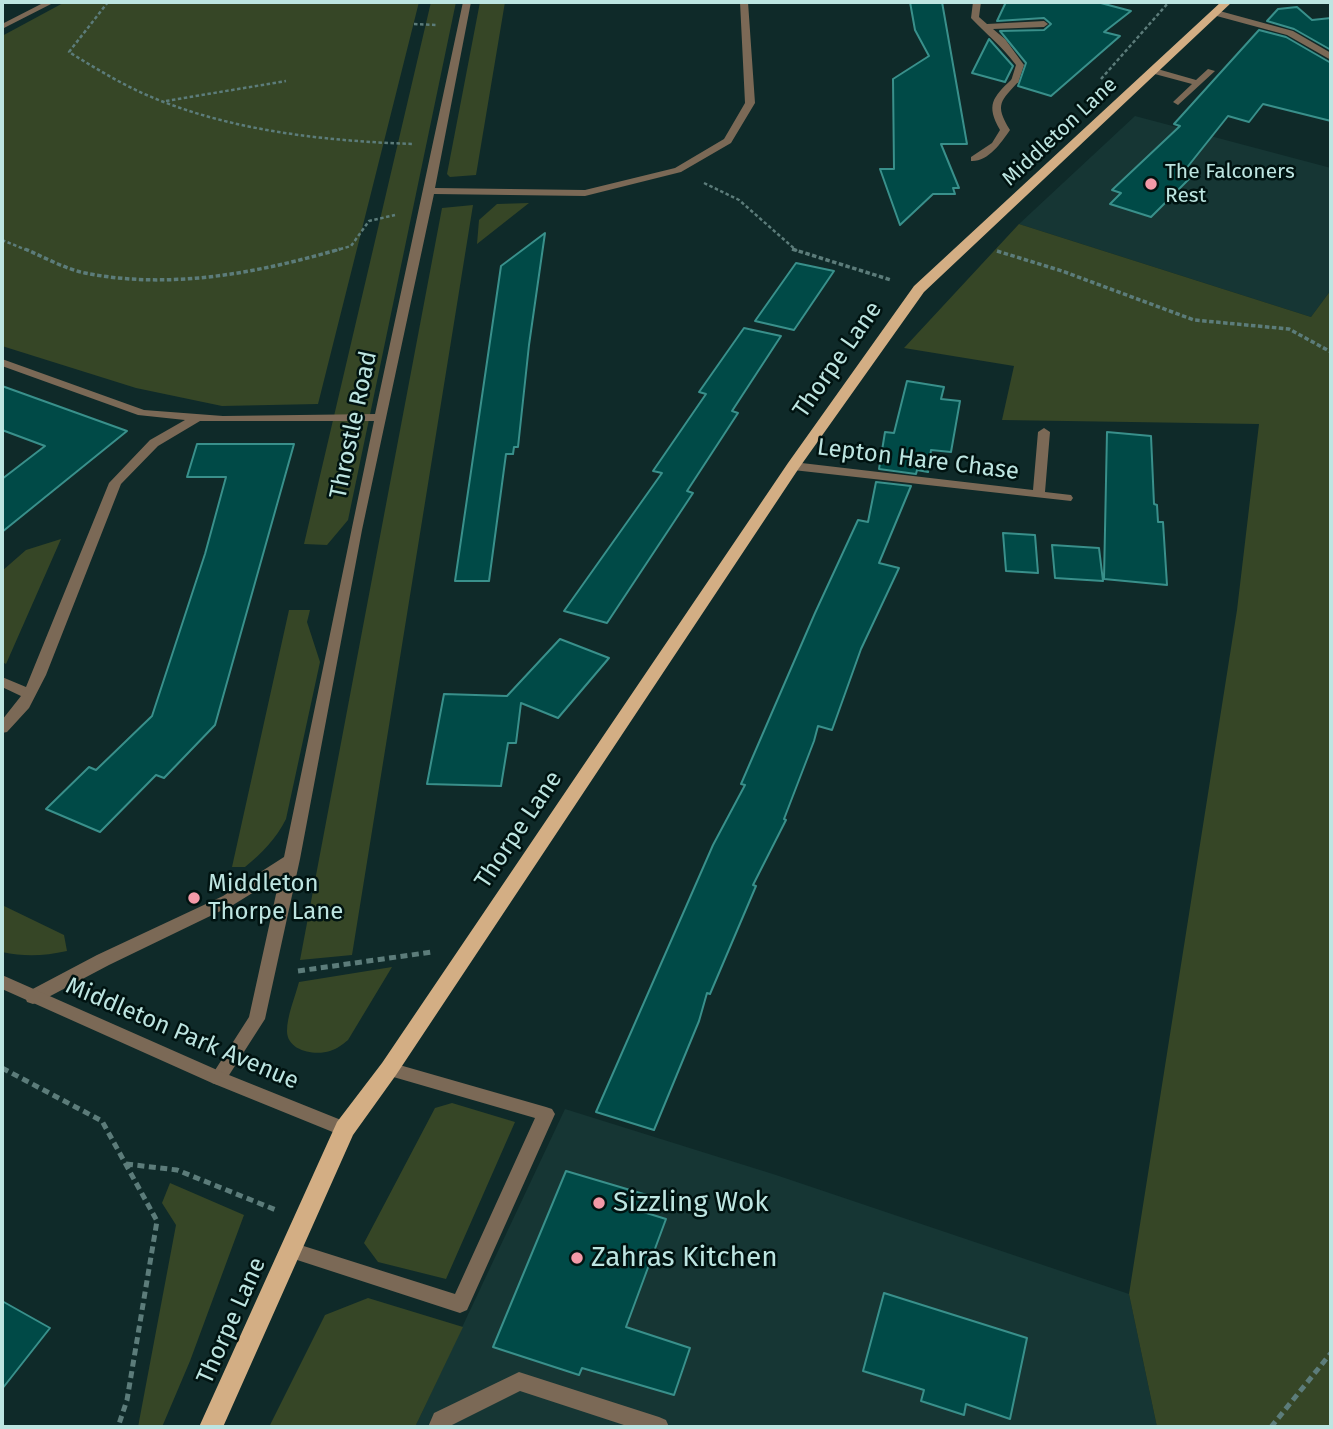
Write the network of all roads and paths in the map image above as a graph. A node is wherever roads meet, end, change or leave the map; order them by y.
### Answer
1 (51, 2) edge
2 (108, 2) edge
3 (467, 2) edge
4 (744, 2) edge
5 (977, 2) edge
6 (1227, 2) edge
7 (1216, 13) junction
8 (1044, 24) dead end
9 (2, 27) edge
10 (983, 27) junction
11 (1331, 57) edge
12 (1154, 71) junction
13 (1211, 71) dead end
14 (286, 81) dead end
15 (1198, 83) junction
16 (163, 102) junction
17 (1178, 102) dead end
18 (438, 144) junction
19 (974, 159) dead end
20 (678, 170) junction
21 (429, 191) junction
22 (426, 207) junction
23 (2, 240) edge
24 (969, 242) junction
25 (919, 289) junction
26 (1331, 352) edge
27 (2, 362) edge
28 (198, 417) junction
29 (380, 417) junction
30 (1044, 432) dead end
31 (793, 466) junction
32 (1039, 495) junction
33 (1067, 498) dead end
34 (2, 682) edge
35 (29, 694) junction
36 (2, 728) edge
37 (292, 859) junction
38 (470, 946) junction
39 (266, 976) junction
40 (2, 982) edge
41 (33, 998) junction
42 (2, 1068) edge
43 (389, 1069) junction
44 (218, 1079) junction
45 (345, 1129) junction
46 (126, 1164) junction
47 (306, 1222) junction
48 (291, 1250) junction
49 (1331, 1353) edge
50 (117, 1427) edge
51 (211, 1427) edge
52 (438, 1427) edge
53 (659, 1427) edge
54 (1271, 1427) edge

1 - 9 street
2 - 16 path
3 - 18 street, Throstle Road
4 - 20 street
5 - 10 street
6 - 7 main road, Middleton Lane
7 - 11 street
7 - 12 main road, Middleton Lane
8 - 10 street
10 - 19 street
12 - 15 street
12 - 24 main road, Middleton Lane
13 - 15 street
14 - 16 path
15 - 17 street
16 - 18 path
18 - 21 street, Throstle Road
20 - 21 street
20 - 25 path
21 - 22 street, Throstle Road
22 - 23 path
22 - 29 street, Throstle Road
24 - 25 main road, Middleton Lane
24 - 26 path
25 - 31 main road, Thorpe Lane
27 - 28 street
28 - 29 street
28 - 35 street
29 - 37 street, Throstle Road
30 - 32 street, Lepton Hare Chase
31 - 32 street, Lepton Hare Chase
31 - 38 main road, Thorpe Lane
32 - 33 street, Lepton Hare Chase
34 - 35 street
35 - 36 street
37 - 39 street, Throstle Road
37 - 41 street
38 - 39 path
38 - 43 main road, Thorpe Lane
39 - 44 street, Throstle Road
40 - 41 street, Middleton Park Avenue
41 - 44 street, Middleton Park Avenue
42 - 46 path
43 - 45 main road, Thorpe Lane
43 - 48 street
44 - 45 street, Middleton Park Avenue
45 - 47 main road, Thorpe Lane
46 - 47 path
46 - 50 path
47 - 48 main road, Thorpe Lane
48 - 51 main road, Thorpe Lane
49 - 54 path
52 - 53 street

